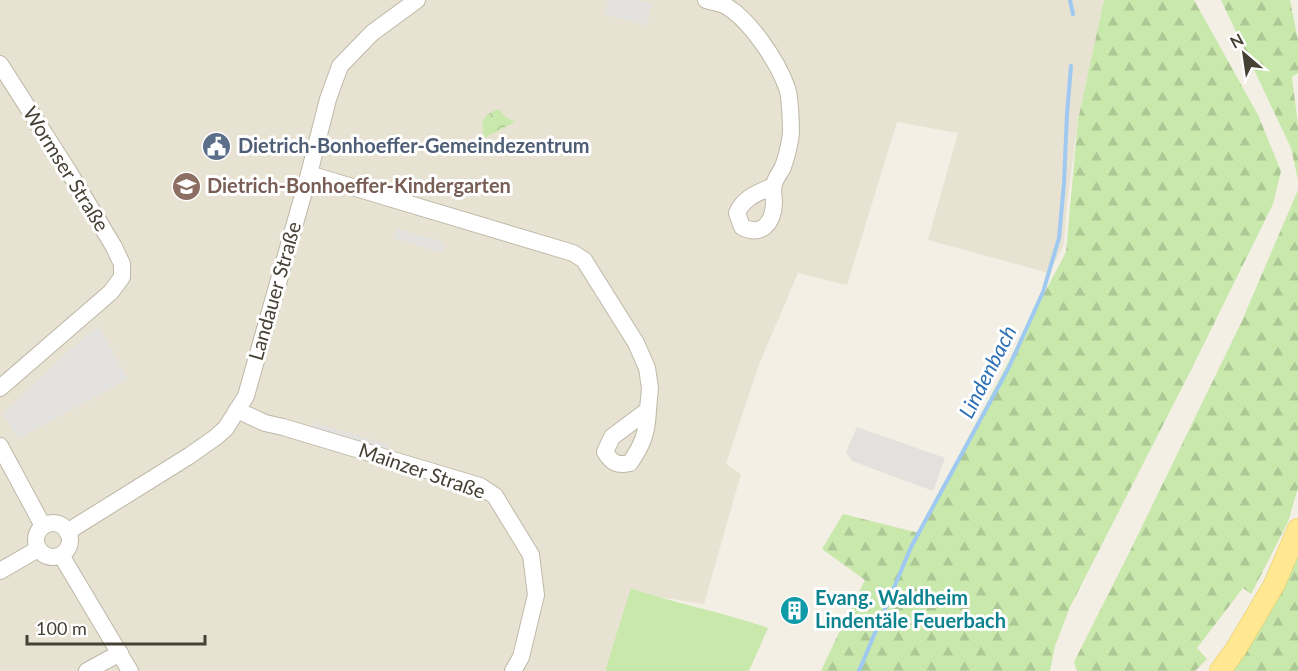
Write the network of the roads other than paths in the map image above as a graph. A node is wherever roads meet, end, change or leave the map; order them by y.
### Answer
1 (417, 0) edge
2 (706, 0) edge
3 (0, 64) edge
4 (309, 174) junction
5 (773, 186) dead end
6 (0, 388) edge
7 (237, 410) junction
8 (648, 410) dead end
9 (0, 446) edge
10 (43, 526) junction
11 (1298, 529) edge
12 (67, 532) junction
13 (38, 549) junction
14 (61, 555) junction
15 (0, 570) edge
16 (120, 653) junction
17 (87, 671) edge
18 (130, 671) edge
19 (513, 671) edge
20 (1220, 671) edge

1 - 4 street, Landauer Straße
2 - 5 street
3 - 6 street, Wormser Straße
4 - 7 street, Landauer Straße
4 - 8 street
7 - 12 street, Landauer Straße
7 - 19 street, Mainzer Straße
9 - 10 street
10 - 12 street
10 - 13 street
11 - 20 main road
12 - 14 street
13 - 14 street
13 - 15 street
14 - 16 street
16 - 17 street
16 - 18 street

